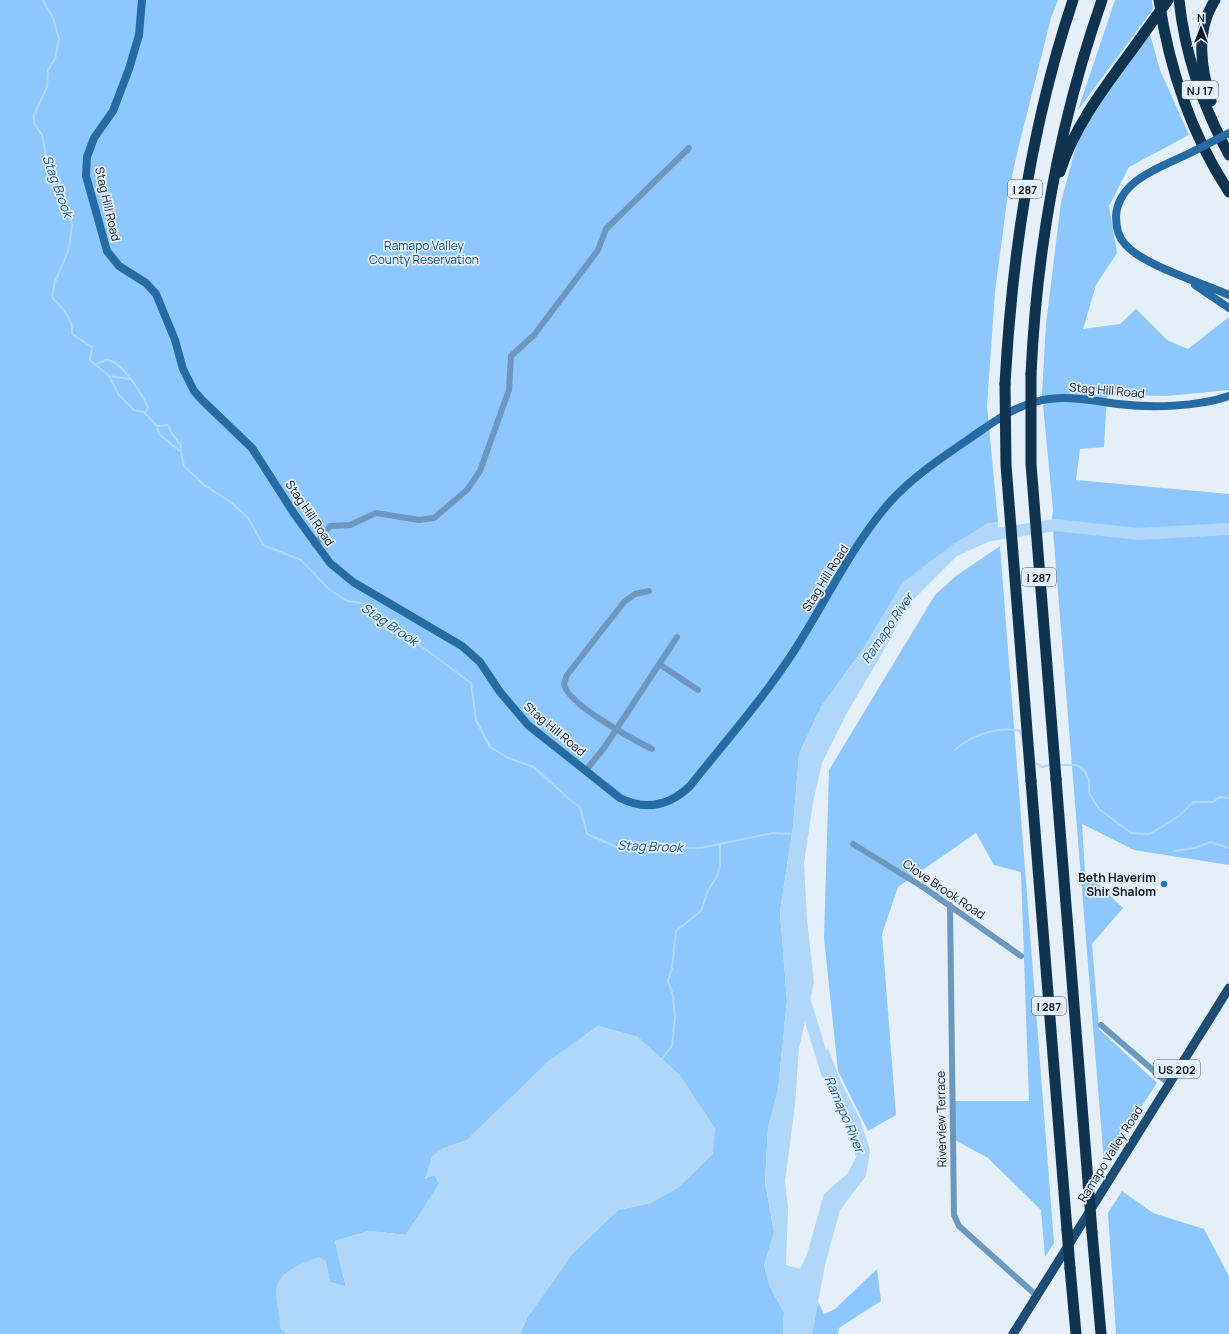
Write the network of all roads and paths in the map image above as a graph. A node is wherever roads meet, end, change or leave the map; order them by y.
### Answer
1 (142, 0) edge
2 (1073, 0) edge
3 (1102, 0) edge
4 (1159, 0) edge
5 (1168, 0) edge
6 (1181, 0) edge
7 (1215, 0) edge
8 (1229, 134) edge
9 (689, 148) dead end
10 (1228, 153) edge
11 (1229, 192) edge
12 (1040, 260) junction
13 (1183, 276) junction
14 (1229, 295) edge
15 (1229, 308) edge
16 (1229, 396) edge
17 (316, 545) junction
18 (649, 590) dead end
19 (677, 637) dead end
20 (659, 664) junction
21 (698, 690) dead end
22 (616, 730) junction
23 (652, 749) dead end
24 (586, 770) junction
25 (853, 844) dead end
26 (950, 905) junction
27 (1021, 956) dead end
28 (1229, 988) edge
29 (1101, 1025) dead end
30 (1168, 1083) junction
31 (1037, 1296) junction
32 (1013, 1334) edge
33 (1076, 1334) edge
34 (1101, 1334) edge

1 - 17 street, Stag Hill Road
2 - 33 highway, I 287, bridge
3 - 12 highway, I 287
4 - 11 highway, NJ 17
5 - 12 highway, bridge
6 - 10 highway, NJ 17
7 - 10 highway
8 - 13 street, bridge
9 - 17 street
12 - 34 highway, I 287, bridge
13 - 14 street
13 - 15 street
16 - 24 street, Stag Hill Road
17 - 24 street, Stag Hill Road
18 - 22 street
19 - 20 street
20 - 21 street
20 - 22 street
22 - 23 street
22 - 24 street
25 - 26 street, Clove Brook Road
26 - 27 street, Clove Brook Road
26 - 31 street, Riverview Terrace
28 - 30 main road, Ramapo Valley Road / US 202
29 - 30 street
30 - 31 main road, Ramapo Valley Road / US 202
31 - 32 main road, Ramapo Valley Road / US 202

